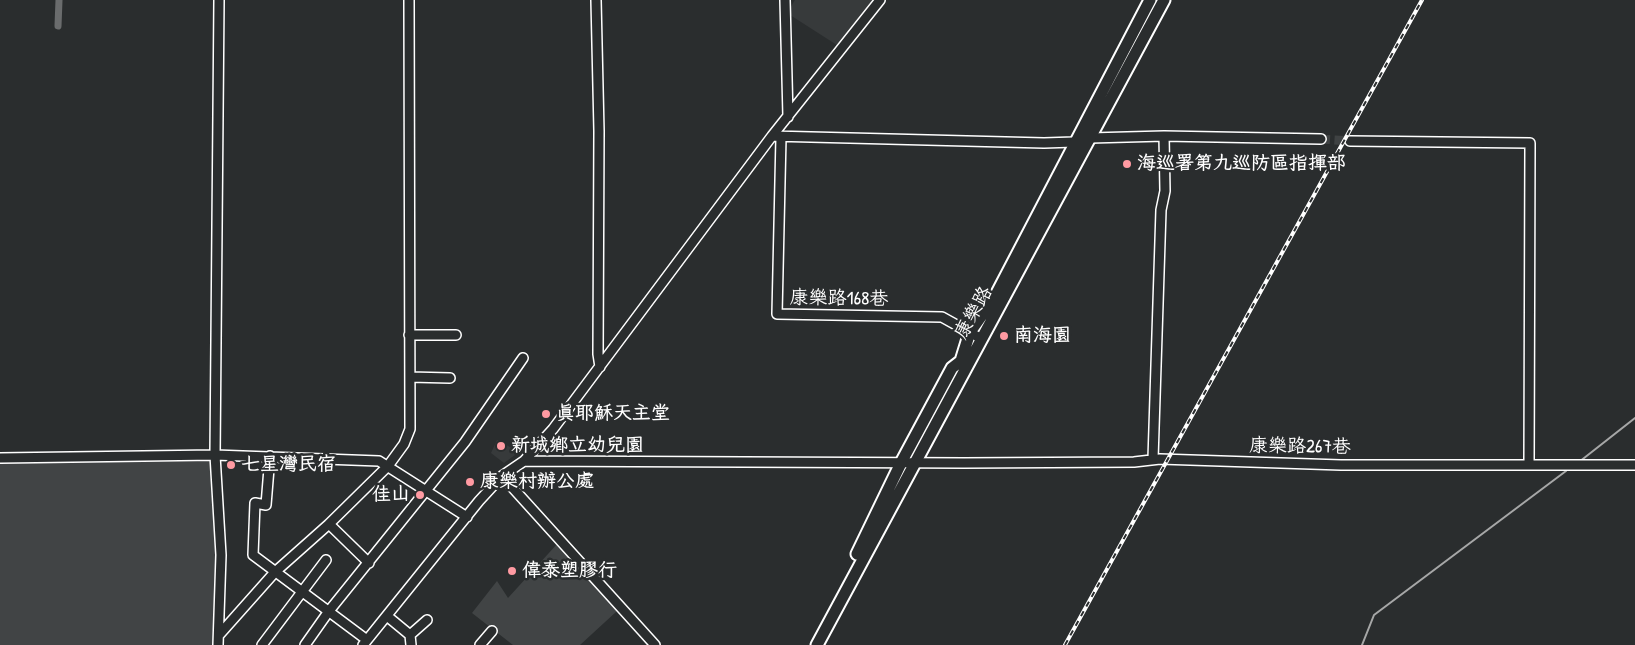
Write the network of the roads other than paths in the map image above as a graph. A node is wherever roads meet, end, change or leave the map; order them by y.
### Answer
1 (219, 0) edge
2 (409, 0) edge
3 (596, 0) edge
4 (785, 0) edge
5 (880, 0) edge
6 (1150, 0) edge
7 (1164, 0) edge
8 (788, 117) junction
9 (1164, 136) junction
10 (776, 137) junction
11 (1090, 138) junction
12 (1321, 139) tunnel mouth
13 (1350, 141) tunnel mouth
14 (1074, 142) junction
15 (409, 335) junction
16 (456, 335) dead end
17 (975, 335) junction
18 (523, 358) dead end
19 (600, 367) junction
20 (410, 377) junction
21 (450, 378) dead end
22 (215, 454) junction
23 (270, 456) junction
24 (0, 458) edge
25 (1153, 460) junction
26 (524, 461) junction
27 (908, 462) junction
28 (1529, 465) junction
29 (1635, 465) edge
30 (388, 466) junction
31 (502, 476) junction
32 (426, 490) junction
33 (466, 516) junction
34 (329, 524) junction
35 (326, 560) dead end
36 (369, 563) junction
37 (275, 572) junction
38 (302, 591) junction
39 (329, 611) junction
40 (387, 616) junction
41 (427, 620) dead end
42 (492, 631) dead end
43 (219, 635) junction
44 (410, 635) junction
45 (365, 642) edge
46 (218, 645) edge
47 (262, 645) edge
48 (305, 645) edge
49 (411, 645) edge
50 (480, 645) edge
51 (655, 645) edge
52 (809, 645) edge
53 (817, 645) edge

1 - 22 street
2 - 15 street
3 - 19 street
4 - 8 street
5 - 8 street
6 - 14 main road, 康樂路
7 - 11 main road, 康樂路
8 - 10 street
9 - 11 street
9 - 12 street
9 - 25 street
10 - 14 street
10 - 17 street, 康樂路168巷
10 - 19 street
11 - 14 street
11 - 17 main road, 康樂路
13 - 28 street
14 - 17 main road, 康樂路
15 - 16 street
15 - 20 street
17 - 27 main road, 康樂路
18 - 32 street
19 - 26 street
20 - 21 street
20 - 30 street
22 - 23 street
22 - 24 street
22 - 43 street
23 - 30 street
23 - 37 street
25 - 27 street, 康樂路267巷
25 - 28 street, 康樂路267巷
26 - 27 street, 康樂路267巷
26 - 31 street
27 - 52 main road, 康樂路
27 - 53 main road, 康樂路
28 - 29 street, 康樂路267巷
30 - 32 street
30 - 34 street
31 - 33 street
31 - 51 street
32 - 33 street
32 - 36 street
33 - 40 street
34 - 36 street
34 - 37 street
35 - 38 street
36 - 39 street
37 - 38 street
37 - 43 street
38 - 39 street
38 - 47 street
39 - 45 street
39 - 48 street
40 - 44 street
40 - 45 street
41 - 44 street
42 - 50 street
43 - 46 street
44 - 49 street

